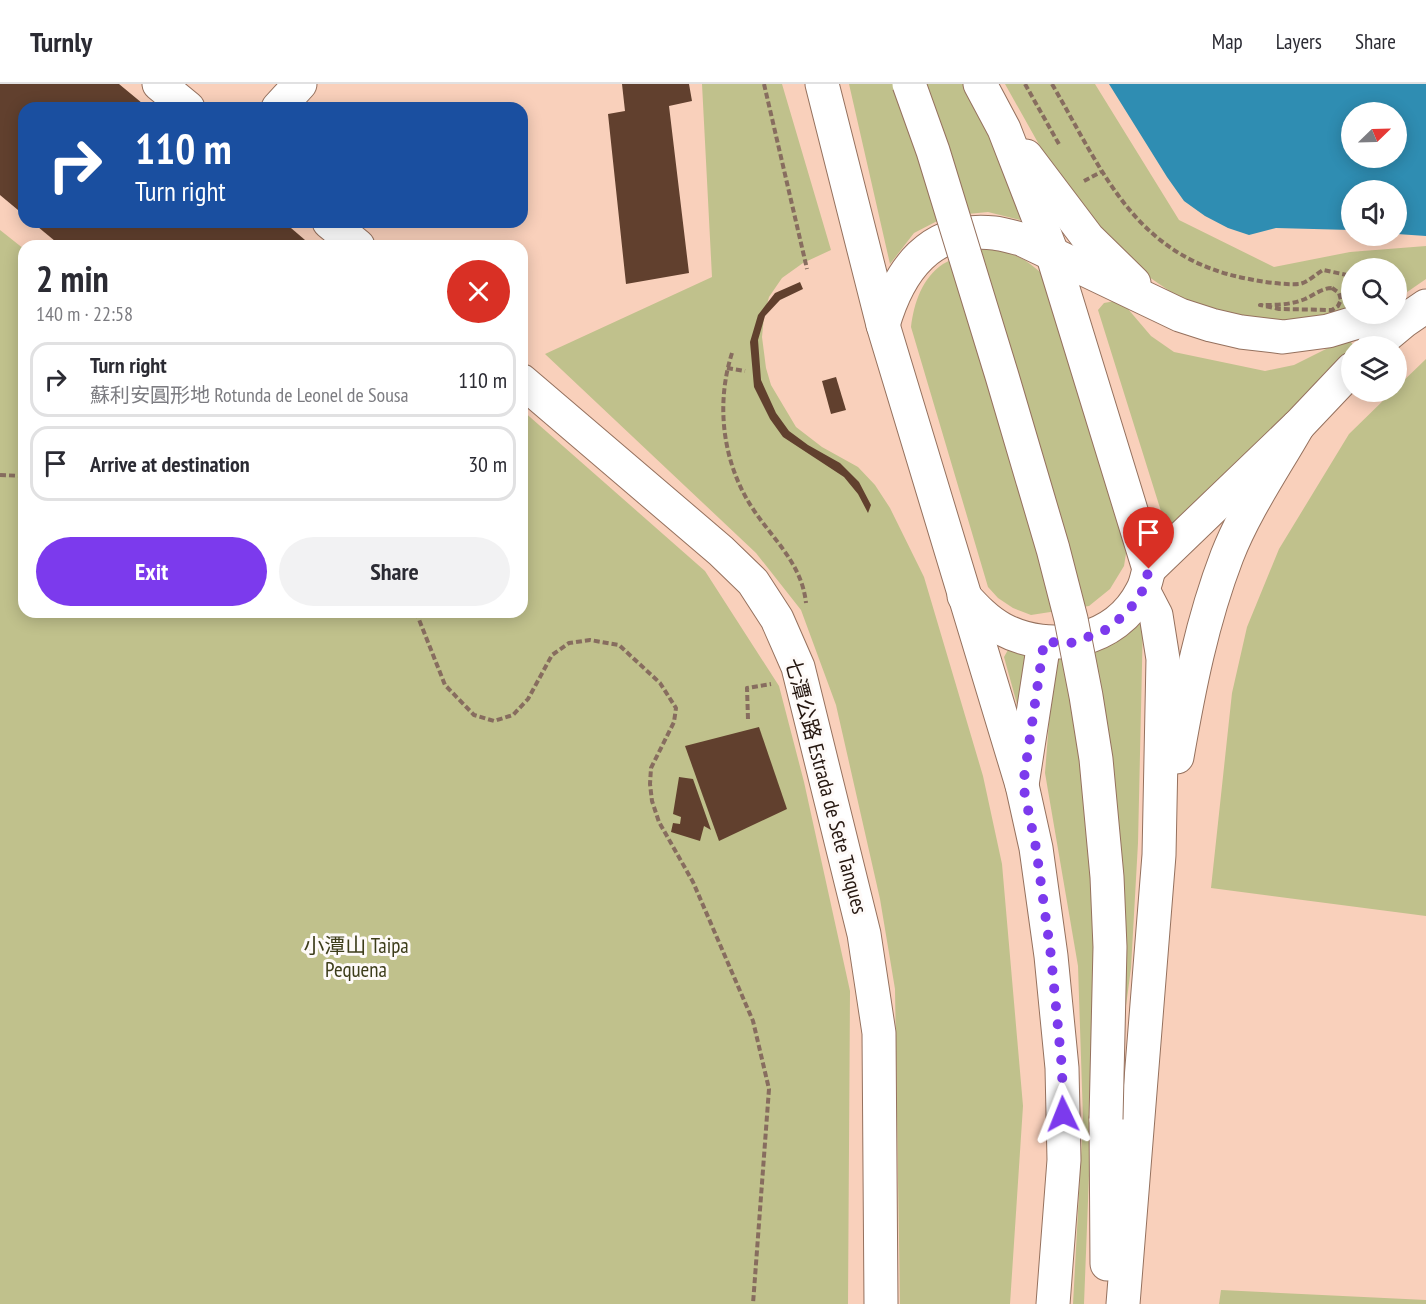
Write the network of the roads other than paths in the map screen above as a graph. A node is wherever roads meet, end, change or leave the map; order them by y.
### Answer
1 (159, 84) edge
2 (822, 84) edge
3 (909, 84) edge
4 (980, 84) edge
5 (181, 102) edge
6 (1004, 129) junction
7 (336, 228) edge
8 (350, 240) edge
9 (1052, 253) junction
10 (1426, 299) edge
11 (1407, 305) edge
12 (1426, 306) edge
13 (1180, 315) junction
14 (1351, 324) edge
15 (883, 325) junction
16 (1386, 336) edge
17 (1341, 381) edge
18 (528, 386) edge
19 (1298, 426) junction
20 (1146, 579) junction
21 (964, 596) junction
22 (1044, 642) junction
23 (1023, 785) junction
24 (1159, 855) junction
25 (881, 1304) edge
26 (1053, 1304) edge
27 (1107, 1304) edge
28 (1123, 1304) edge

1 - 5 main road
2 - 15 main road
3 - 27 main road, bridge
4 - 6 main road
6 - 9 main road
6 - 13 main road
7 - 8 main road
9 - 13 main road
9 - 15 main road
9 - 20 main road
10 - 11 main road
12 - 16 main road
13 - 14 main road
15 - 21 main road
17 - 19 main road
18 - 25 main road, 七潭公路 Estrada de Sete Tanques
19 - 20 main road
19 - 24 main road
20 - 22 main road
20 - 24 main road
21 - 22 main road
21 - 23 main road
22 - 23 main road
23 - 26 main road
24 - 28 main road

